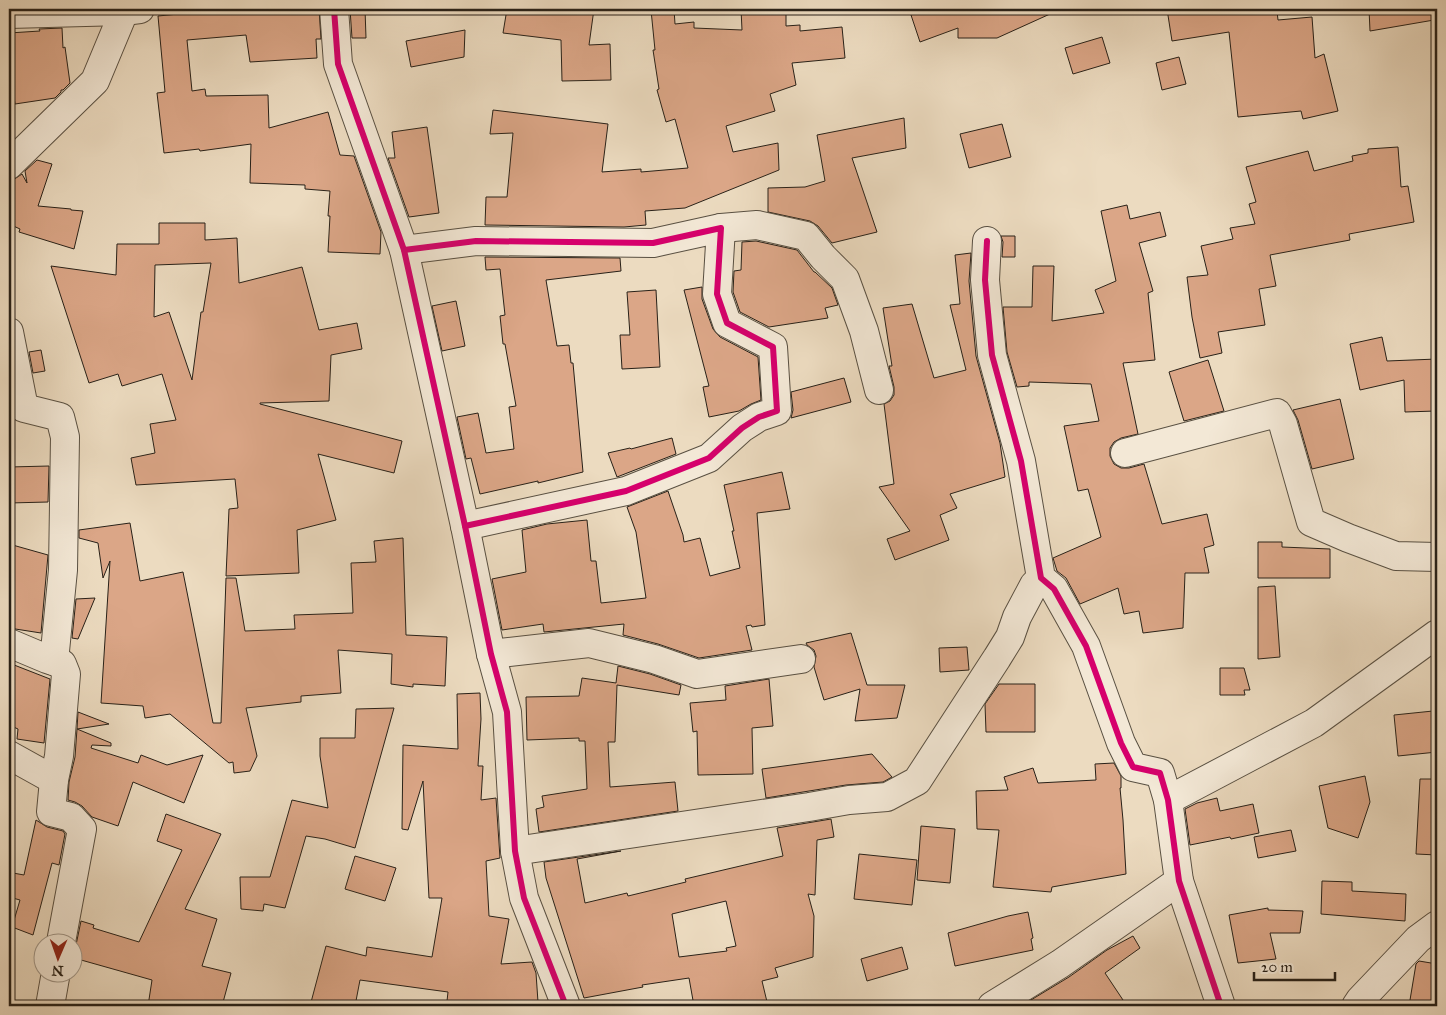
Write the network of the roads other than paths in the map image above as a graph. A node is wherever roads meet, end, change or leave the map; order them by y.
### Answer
1 (334, 9) edge
2 (130, 10) edge
3 (9, 14) edge
4 (9, 165) edge
5 (721, 228) junction
6 (987, 241) dead end
7 (404, 250) junction
8 (9, 332) edge
9 (879, 390) dead end
10 (16, 408) edge
11 (1126, 453) dead end
12 (465, 526) junction
13 (1437, 557) edge
14 (1041, 578) junction
15 (1437, 634) edge
16 (9, 643) edge
17 (491, 654) junction
18 (801, 659) dead end
19 (54, 661) junction
20 (9, 755) edge
21 (54, 780) junction
22 (1168, 800) junction
23 (515, 851) junction
24 (1179, 881) junction
25 (1437, 925) edge
26 (63, 932) edge
27 (54, 982) edge
28 (50, 1006) edge
29 (566, 1006) edge
30 (992, 1006) edge
31 (1221, 1006) edge
32 (1356, 1006) edge

1 - 7 street
2 - 3 street
2 - 4 street
5 - 7 street
5 - 9 street
5 - 12 street
6 - 14 street
7 - 12 street
8 - 10 street
10 - 19 street
11 - 13 street
12 - 17 street
14 - 22 street
14 - 23 street
15 - 22 street
16 - 19 street
17 - 18 street
17 - 23 street
19 - 21 street
20 - 21 street
21 - 26 street
22 - 24 street
23 - 29 street
24 - 30 street
24 - 31 street
25 - 32 street
27 - 28 street

